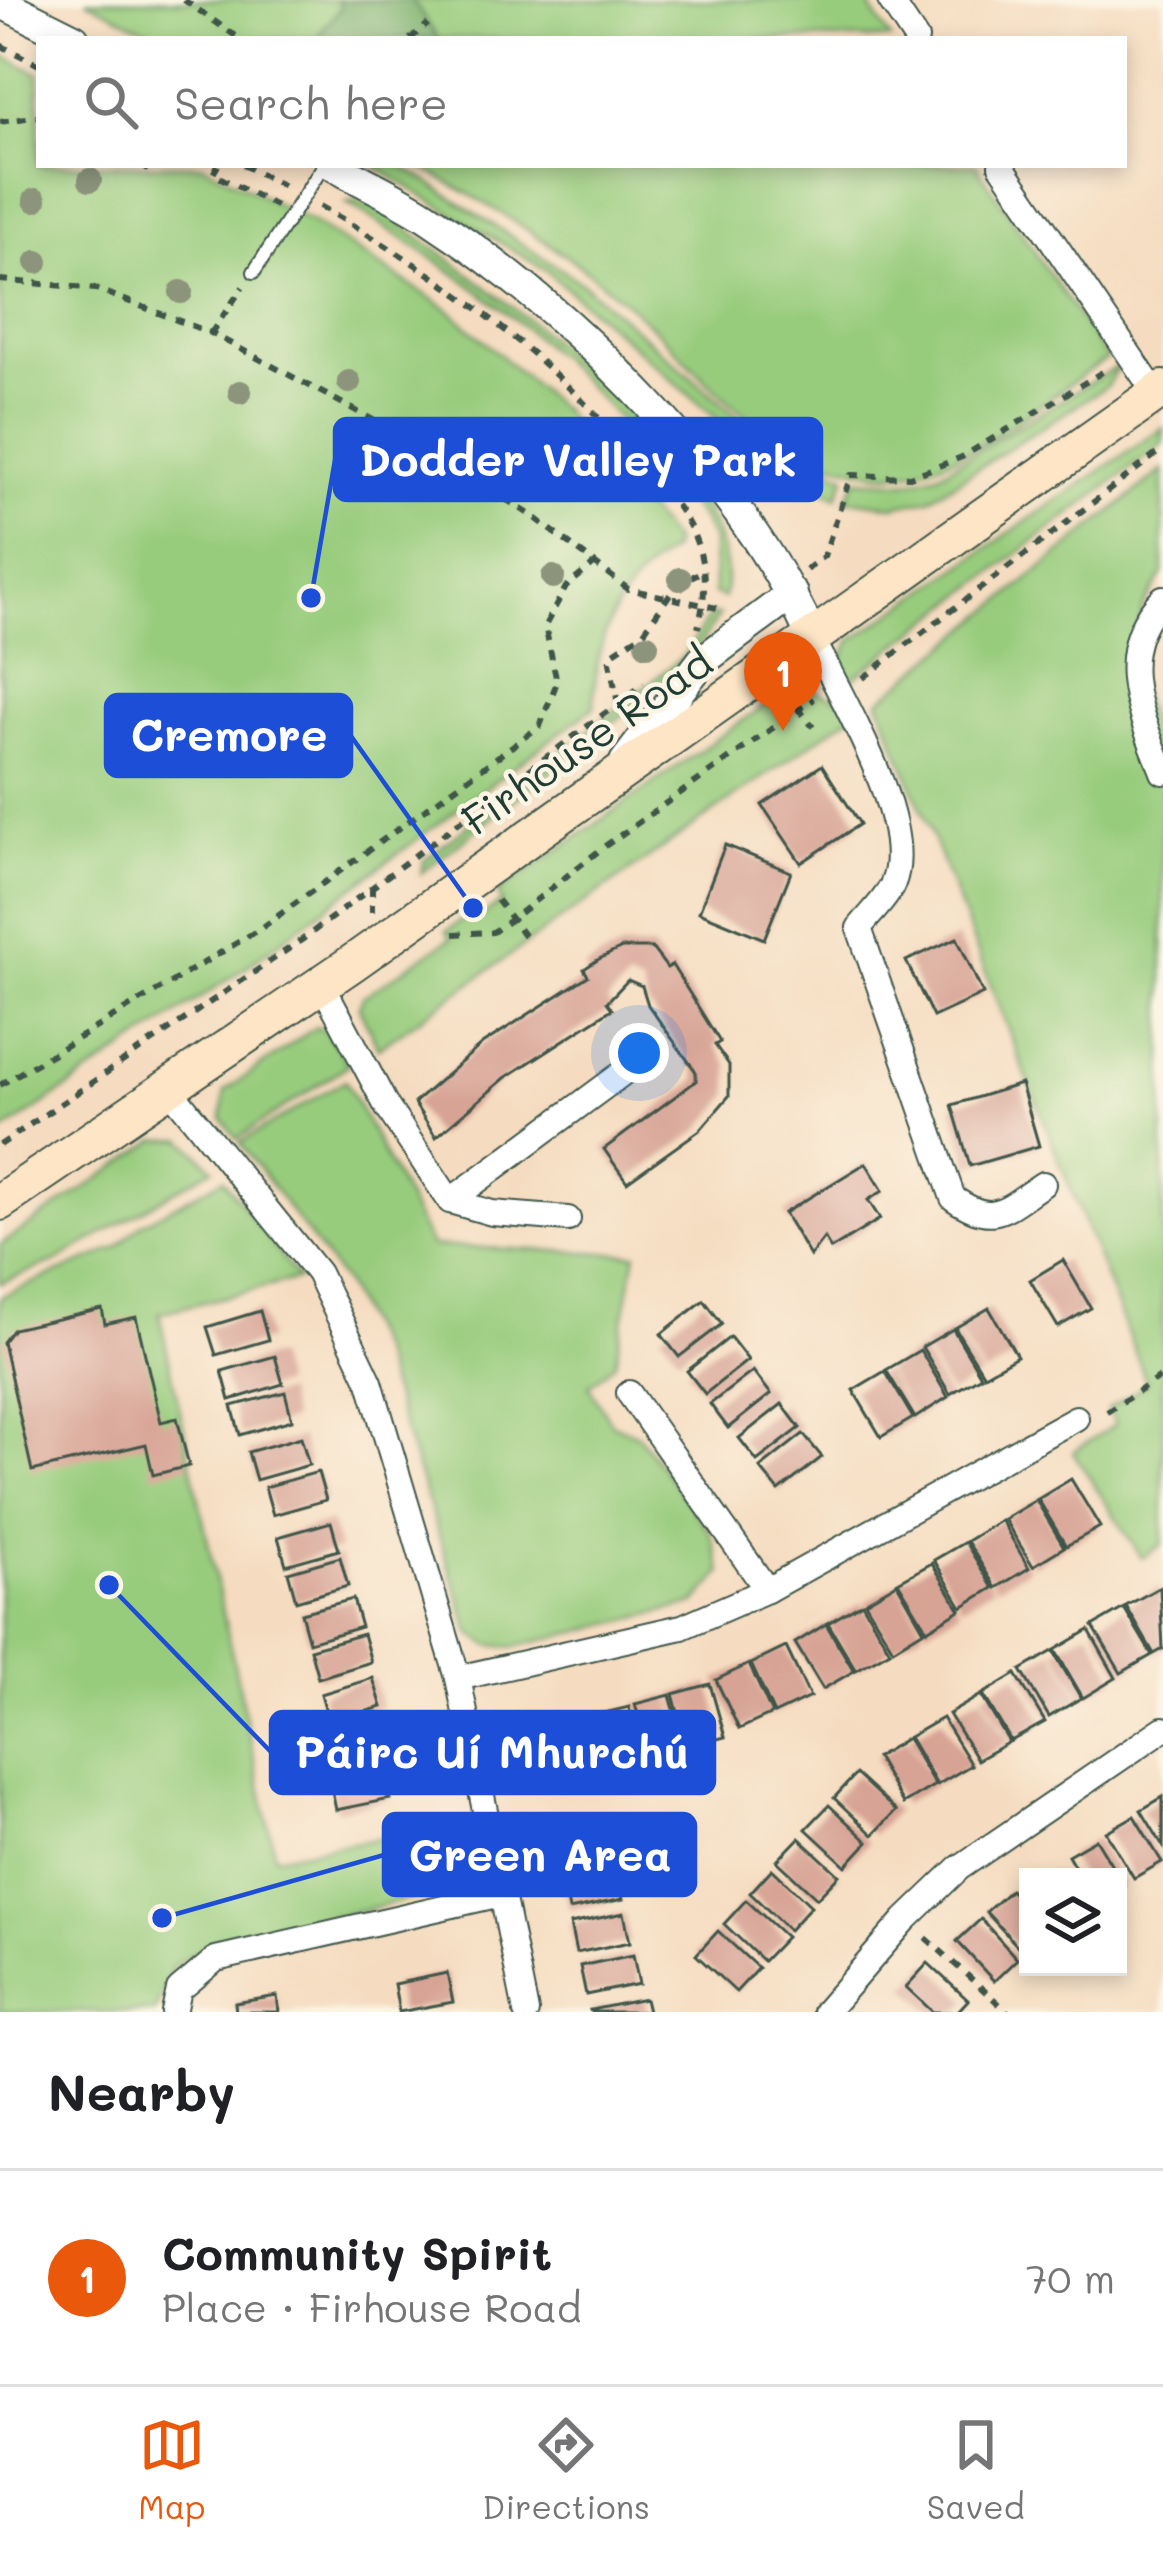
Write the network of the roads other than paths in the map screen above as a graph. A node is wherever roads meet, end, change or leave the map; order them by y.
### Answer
1 (890, 0) edge
2 (0, 2) edge
3 (68, 36) edge
4 (914, 36) edge
5 (327, 168) edge
6 (335, 168) edge
7 (1003, 168) edge
8 (254, 272) road end
9 (1160, 391) edge
10 (793, 594) junction
11 (1163, 598) edge
12 (812, 637) junction
13 (1163, 772) edge
14 (614, 776) junction
15 (322, 984) junction
16 (635, 1064) dead end
17 (169, 1087) junction
18 (1042, 1184) dead end
19 (450, 1201) junction
20 (0, 1202) edge
21 (568, 1219) dead end
22 (629, 1393) dead end
23 (1076, 1418) dead end
24 (767, 1590) junction
25 (458, 1678) junction
26 (1163, 1729) edge
27 (502, 1894) junction
28 (174, 2012) edge
29 (526, 2012) edge
30 (825, 2012) edge

1 - 4 street
2 - 3 street
5 - 8 lane
6 - 10 street
7 - 9 street
9 - 12 main road, Firhouse Road
10 - 12 street
10 - 14 street
11 - 13 street
12 - 14 main road, Firhouse Road
12 - 18 street
14 - 15 main road, Firhouse Road
15 - 17 main road, Firhouse Road
15 - 19 street
16 - 19 street
17 - 20 main road, Firhouse Road
17 - 25 street
19 - 21 street
22 - 24 street
23 - 24 street
24 - 25 street
25 - 27 street
26 - 30 street
27 - 28 street
27 - 29 street

